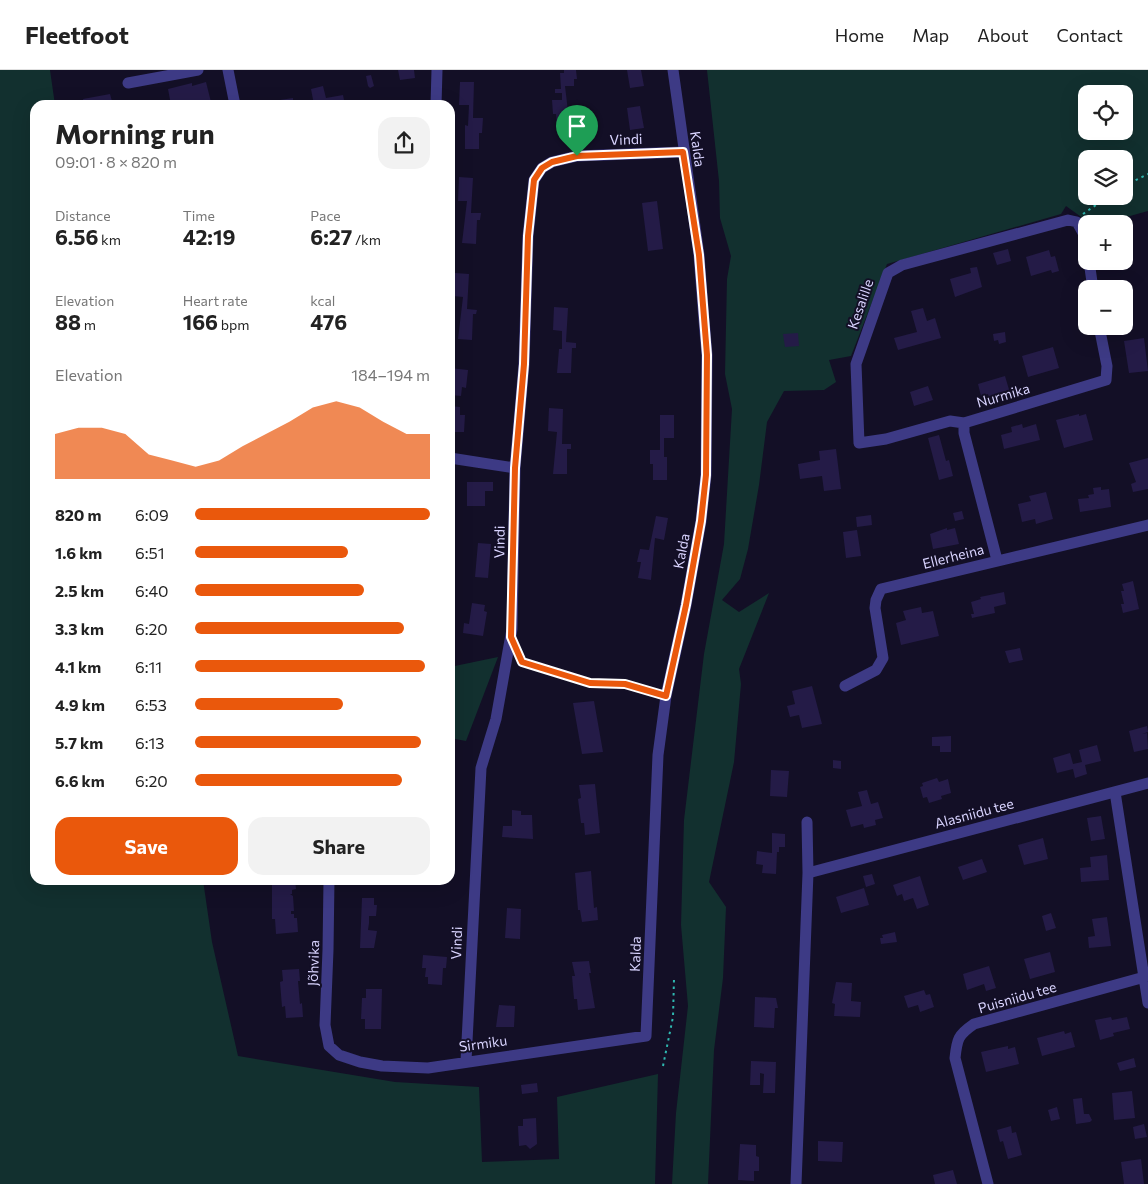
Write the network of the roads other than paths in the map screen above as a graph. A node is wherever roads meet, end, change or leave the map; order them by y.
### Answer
1 (198, 70) edge
2 (228, 70) edge
3 (437, 70) edge
4 (673, 70) edge
5 (128, 82) dead end
6 (234, 100) edge
7 (436, 100) edge
8 (683, 152) junction
9 (1078, 224) edge
10 (1101, 335) edge
11 (964, 423) junction
12 (455, 459) edge
13 (515, 468) junction
14 (1148, 525) edge
15 (997, 560) junction
16 (845, 686) dead end
17 (1148, 783) edge
18 (1115, 792) junction
19 (807, 822) dead end
20 (808, 873) junction
21 (329, 885) edge
22 (1146, 976) edge
23 (1148, 1003) edge
24 (646, 1036) joint
25 (328, 1046) joint
26 (466, 1061) junction
27 (796, 1184) edge
28 (988, 1184) edge

1 - 5 street
2 - 6 street
3 - 7 street
4 - 8 street, Kalda
8 - 13 street, Vindi
8 - 24 street, Kalda
9 - 11 street, Kesalille
10 - 11 street, Nurmika
11 - 15 street, Nurmika
12 - 13 street
13 - 26 street, Vindi
14 - 15 street, Ellerheina
15 - 16 street, Ellerheina
17 - 18 street, Alasniidu tee
18 - 20 street, Alasniidu tee
18 - 22 street
19 - 20 street
20 - 27 street
21 - 25 street, Jõhvika
22 - 23 street
22 - 28 street, Puisniidu tee
24 - 26 street, Sirmiku
25 - 26 street, Sirmiku

